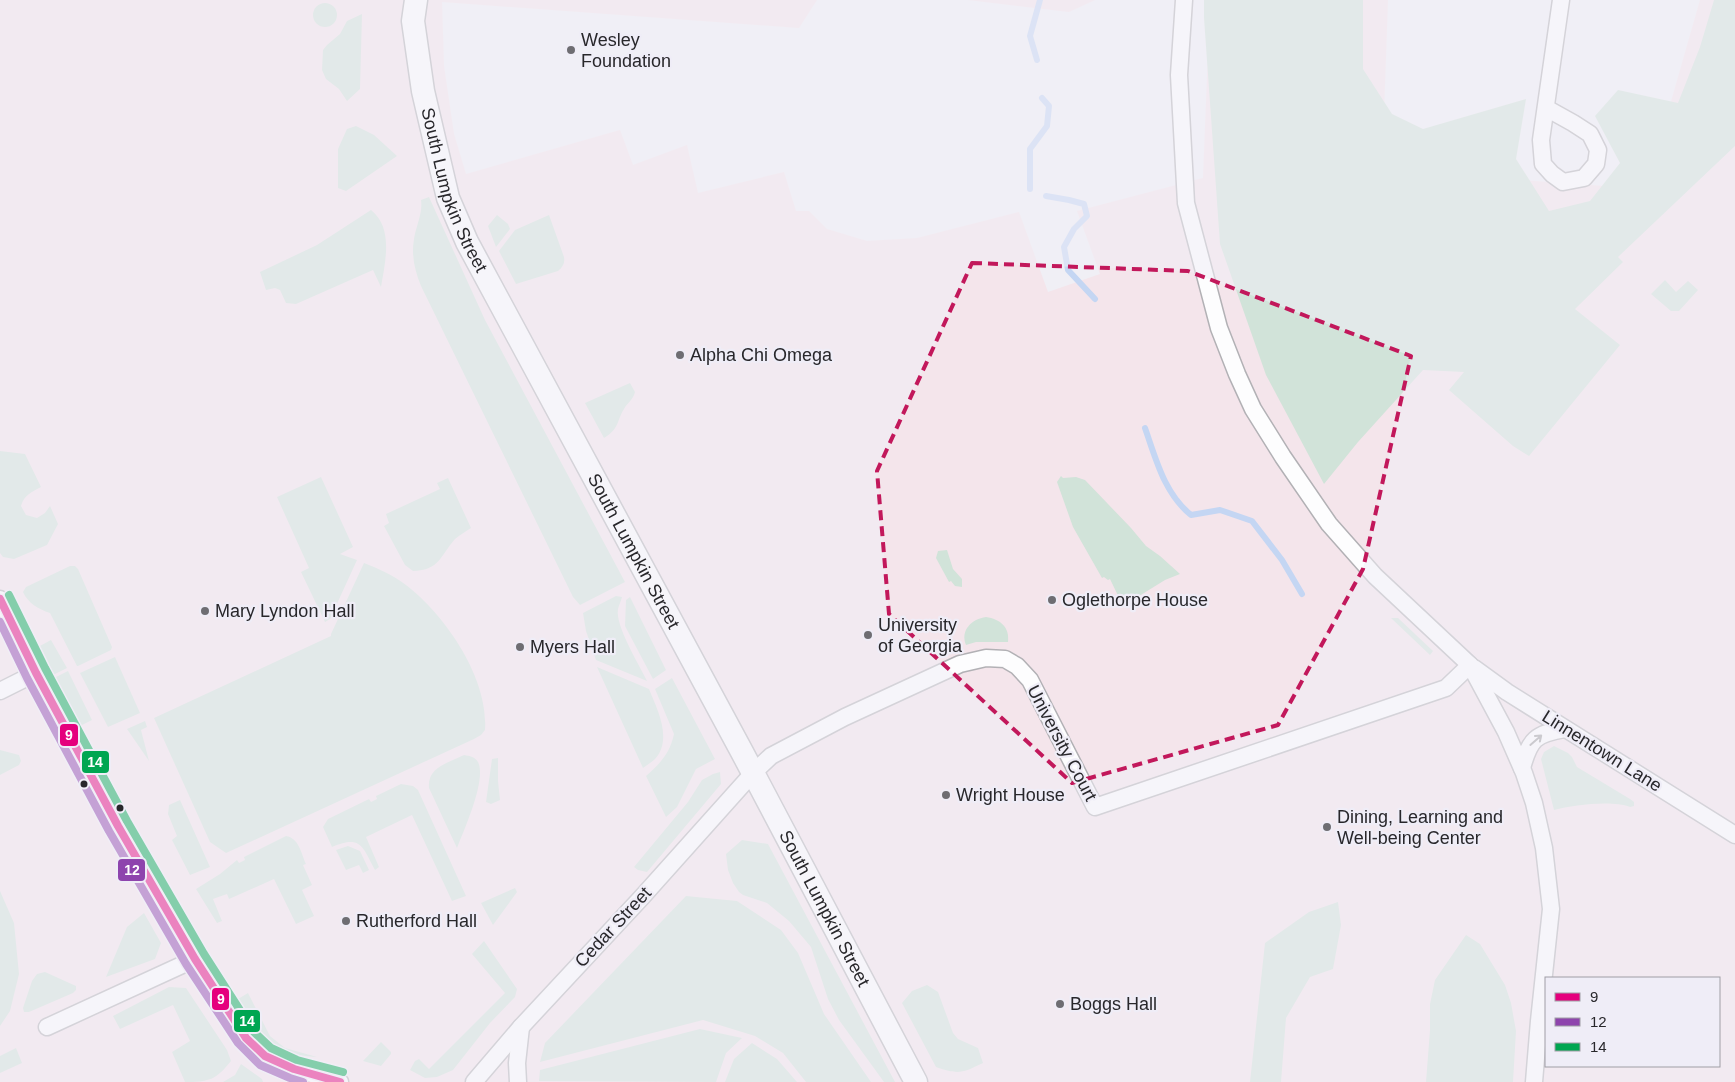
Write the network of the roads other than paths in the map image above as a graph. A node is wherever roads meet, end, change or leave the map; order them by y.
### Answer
1 (416, 0) edge
2 (1184, 0) edge
3 (1561, 0) edge
4 (1546, 108) junction
5 (0, 599) edge
6 (1470, 665) junction
7 (36, 673) junction
8 (0, 691) edge
9 (1565, 729) junction
10 (1522, 768) junction
11 (752, 773) junction
12 (1735, 835) edge
13 (195, 958) junction
14 (521, 1026) junction
15 (47, 1027) dead end
16 (340, 1082) edge
17 (474, 1082) edge
18 (518, 1082) edge
19 (916, 1082) edge
20 (1534, 1082) edge

1 - 11 main road, South Lumpkin Street
2 - 6 street
3 - 4 street
4 - 4 street
5 - 7 street
6 - 9 street, Linnentown Lane
6 - 10 street
6 - 11 street, University Court
7 - 8 street
7 - 13 street
10 -> 9 street
9 - 12 street, Linnentown Lane
10 - 20 street
11 - 14 street, Cedar Street
11 - 19 main road, South Lumpkin Street
13 - 15 street
13 - 16 street
14 - 17 street, Cedar Street
14 - 18 street

